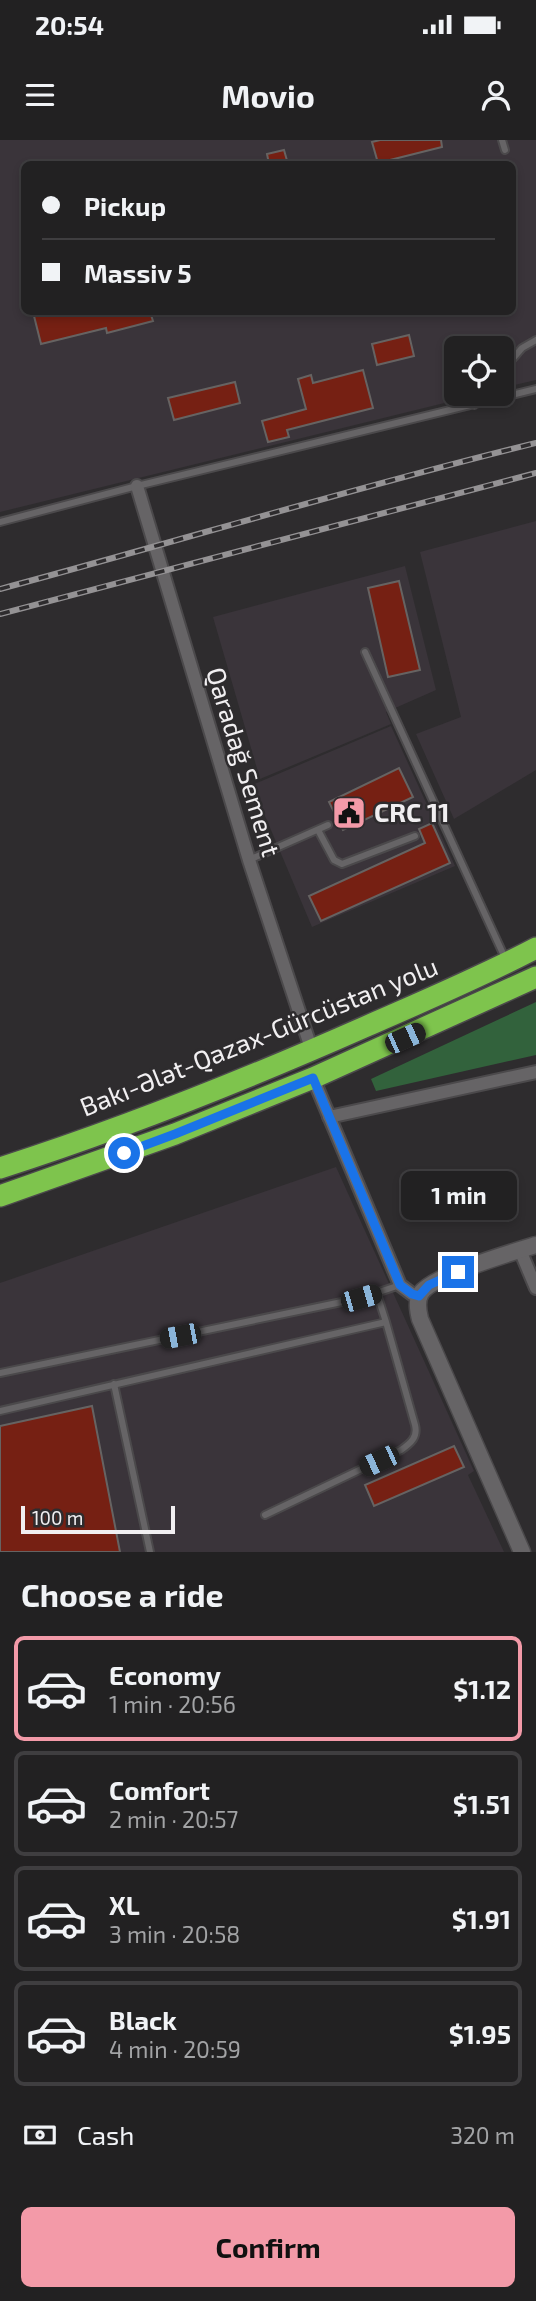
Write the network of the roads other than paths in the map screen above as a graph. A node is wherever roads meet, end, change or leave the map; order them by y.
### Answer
1 (502, 140) edge
2 (505, 150) dead end
3 (536, 340) edge
4 (514, 357) edge
5 (536, 389) edge
6 (514, 395) edge
7 (472, 406) edge
8 (137, 486) junction
9 (0, 522) edge
10 (366, 652) dead end
11 (328, 825) dead end
12 (318, 830) junction
13 (415, 836) dead end
14 (249, 860) junction
15 (536, 948) edge
16 (508, 963) junction
17 (536, 978) edge
18 (312, 1051) junction
19 (536, 1072) edge
20 (313, 1078) junction
21 (329, 1117) junction
22 (0, 1168) edge
23 (0, 1196) edge
24 (536, 1245) edge
25 (520, 1250) junction
26 (400, 1285) junction
27 (536, 1288) edge
28 (377, 1294) junction
29 (419, 1296) junction
30 (386, 1322) junction
31 (0, 1373) edge
32 (114, 1384) junction
33 (0, 1411) edge
34 (265, 1516) dead end
35 (150, 1552) edge
36 (522, 1552) edge

1 - 2 lane
3 - 4 lane
5 - 6 lane
7 - 8 lane
8 - 9 lane
8 - 14 street, Qaradağ Sement
10 - 16 lane
11 - 12 lane
12 - 13 lane
12 - 14 lane
14 - 18 street, Qaradağ Sement
15 - 16 highway, Bakı-Ələt-Qazax-Gürcüstan yolu
16 - 18 highway, Bakı-Ələt-Qazax-Gürcüstan yolu
17 - 20 highway, Bakı-Ələt-Qazax-Gürcüstan yolu
18 - 22 highway, Bakı-Ələt-Qazax-Gürcüstan yolu
19 - 21 street
20 - 21 street
20 - 23 highway, Bakı-Ələt-Qazax-Gürcüstan yolu
21 - 26 street
24 - 25 street
25 - 27 street
25 - 29 street
26 - 28 lane
26 - 29 street
28 - 30 lane
28 - 31 lane
29 - 36 street
30 - 32 lane
30 - 34 lane
32 - 33 lane
32 - 35 lane

